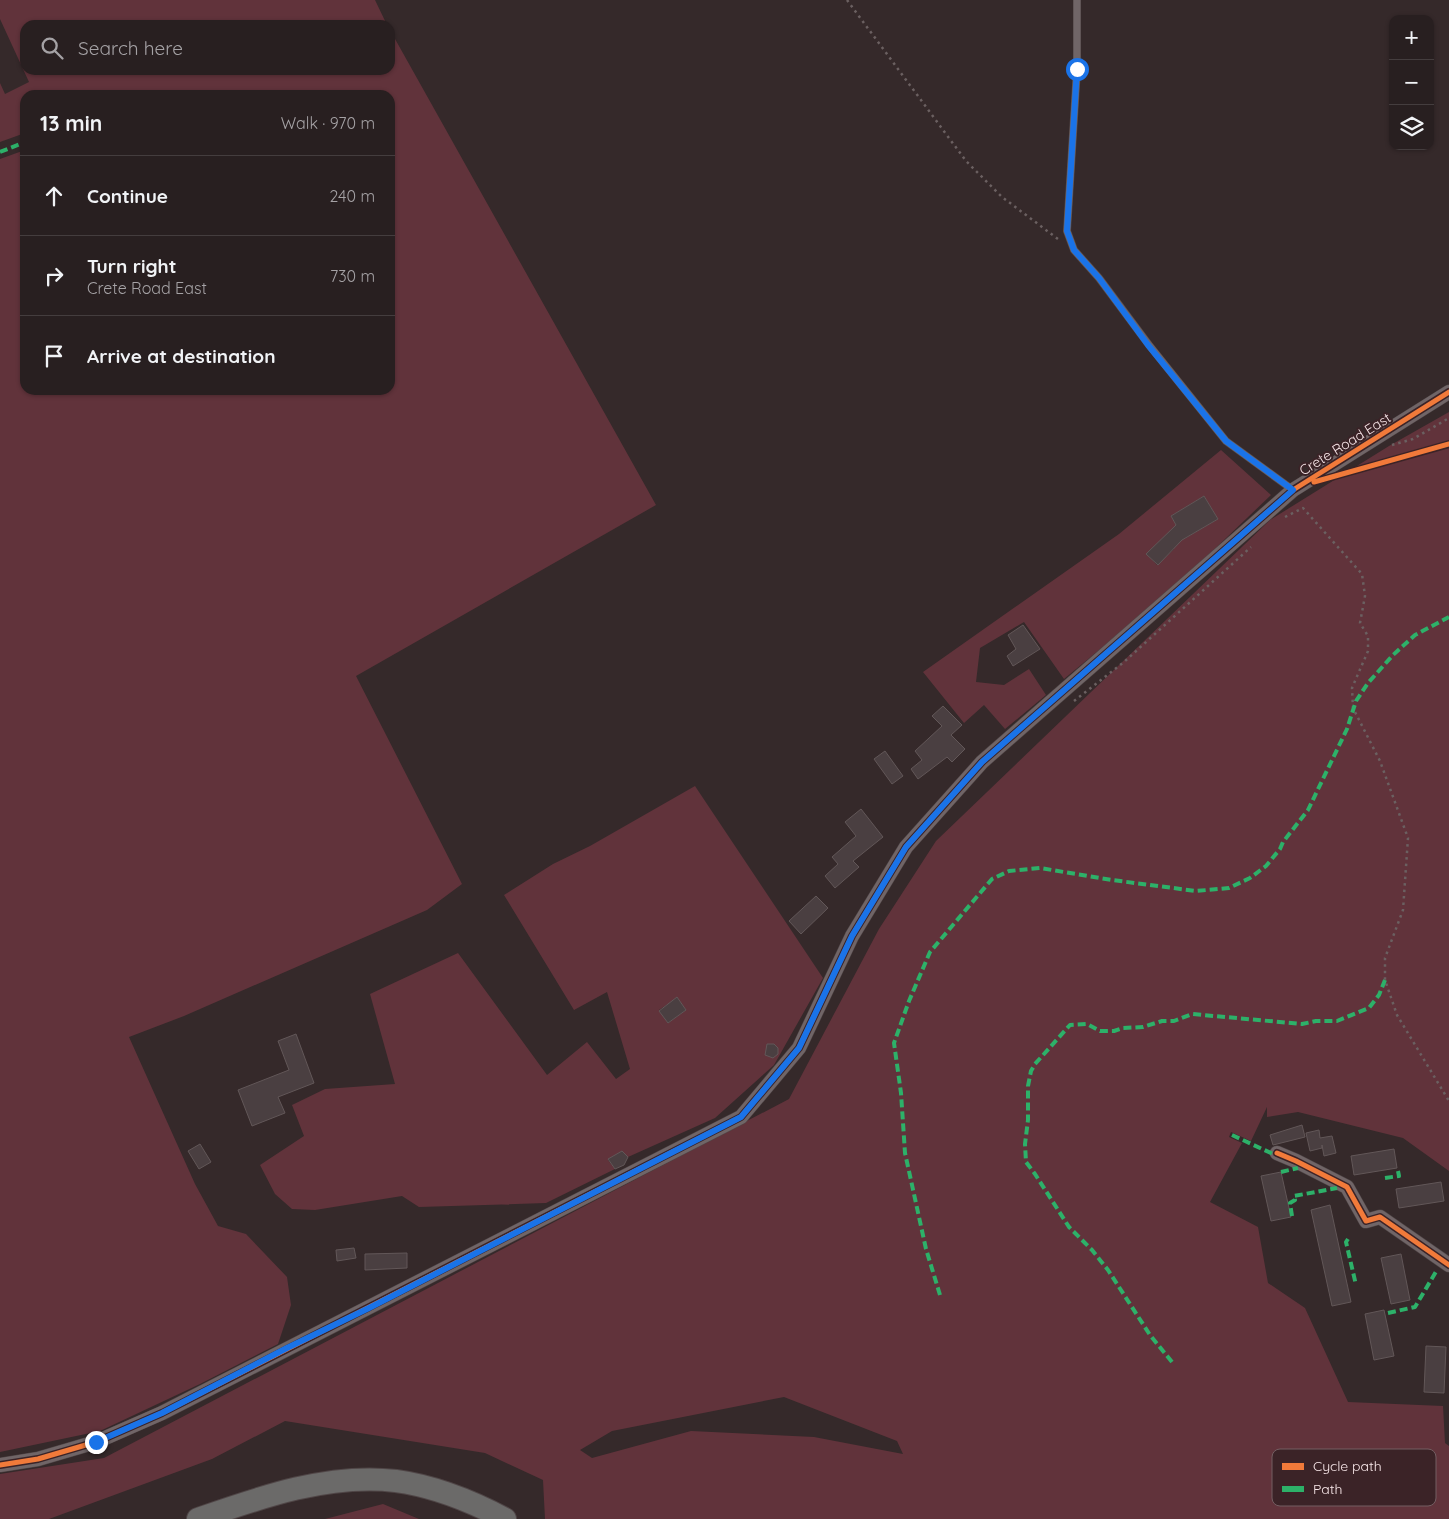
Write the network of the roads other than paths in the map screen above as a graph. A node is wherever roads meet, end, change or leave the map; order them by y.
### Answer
1 (1078, 0) edge
2 (1449, 392) edge
3 (1293, 490) junction
4 (1277, 1153) dead end
5 (1449, 1264) edge
6 (0, 1465) edge
7 (198, 1519) edge
8 (505, 1519) edge

1 - 3 lane
2 - 3 street, Crete Road East
3 - 6 street, Crete Road East
4 - 5 street
7 - 8 main road

